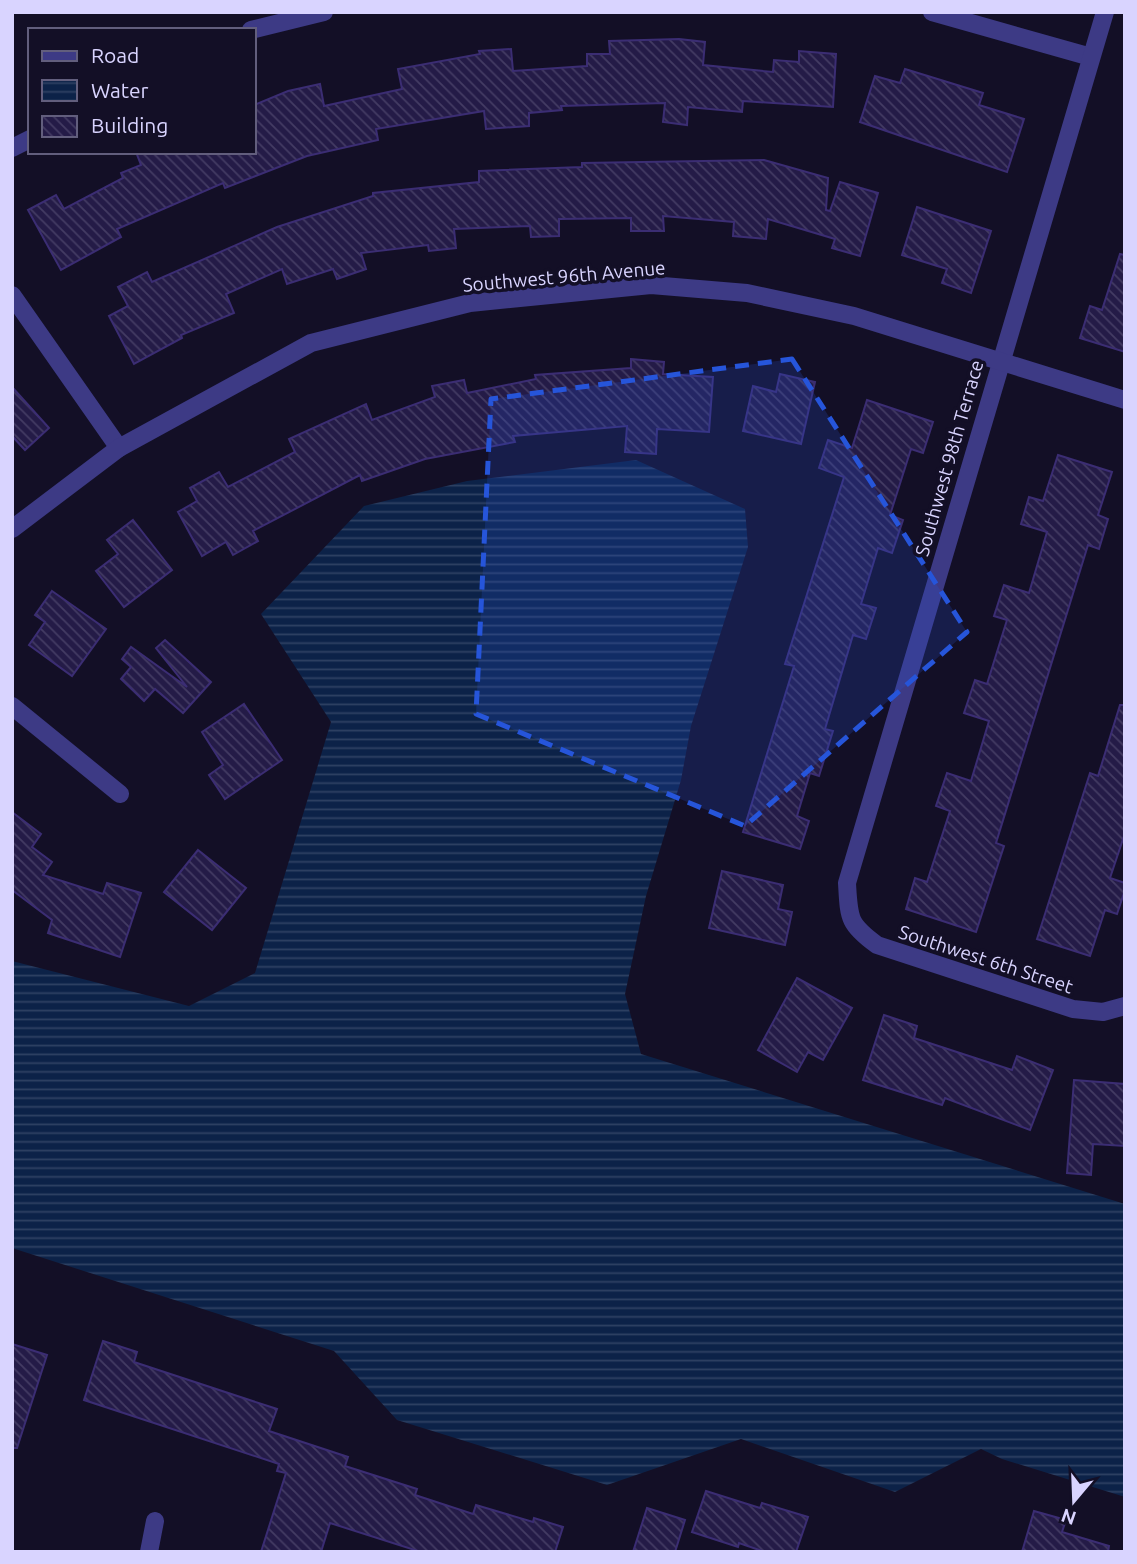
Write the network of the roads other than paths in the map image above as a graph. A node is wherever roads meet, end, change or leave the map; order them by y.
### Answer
1 (324, 12) edge
2 (932, 12) edge
3 (1105, 12) edge
4 (257, 22) edge
5 (1091, 57) junction
6 (28, 140) edge
7 (12, 148) edge
8 (12, 295) edge
9 (999, 363) junction
10 (1125, 400) edge
11 (119, 448) junction
12 (12, 529) edge
13 (12, 706) edge
14 (120, 794) dead end
15 (849, 917) joint
16 (1123, 1007) edge
17 (155, 1521) dead end
18 (149, 1552) edge

1 - 4 street
2 - 5 street
3 - 5 street, Southwest 98th Terrace
5 - 9 street, Southwest 98th Terrace
6 - 7 street
8 - 11 street
9 - 10 street, Southwest 96th Avenue
9 - 11 street, Southwest 96th Avenue
9 - 15 street, Southwest 98th Terrace
11 - 12 street, Southwest 96th Avenue
13 - 14 street
15 - 16 street, Southwest 6th Street
17 - 18 street

